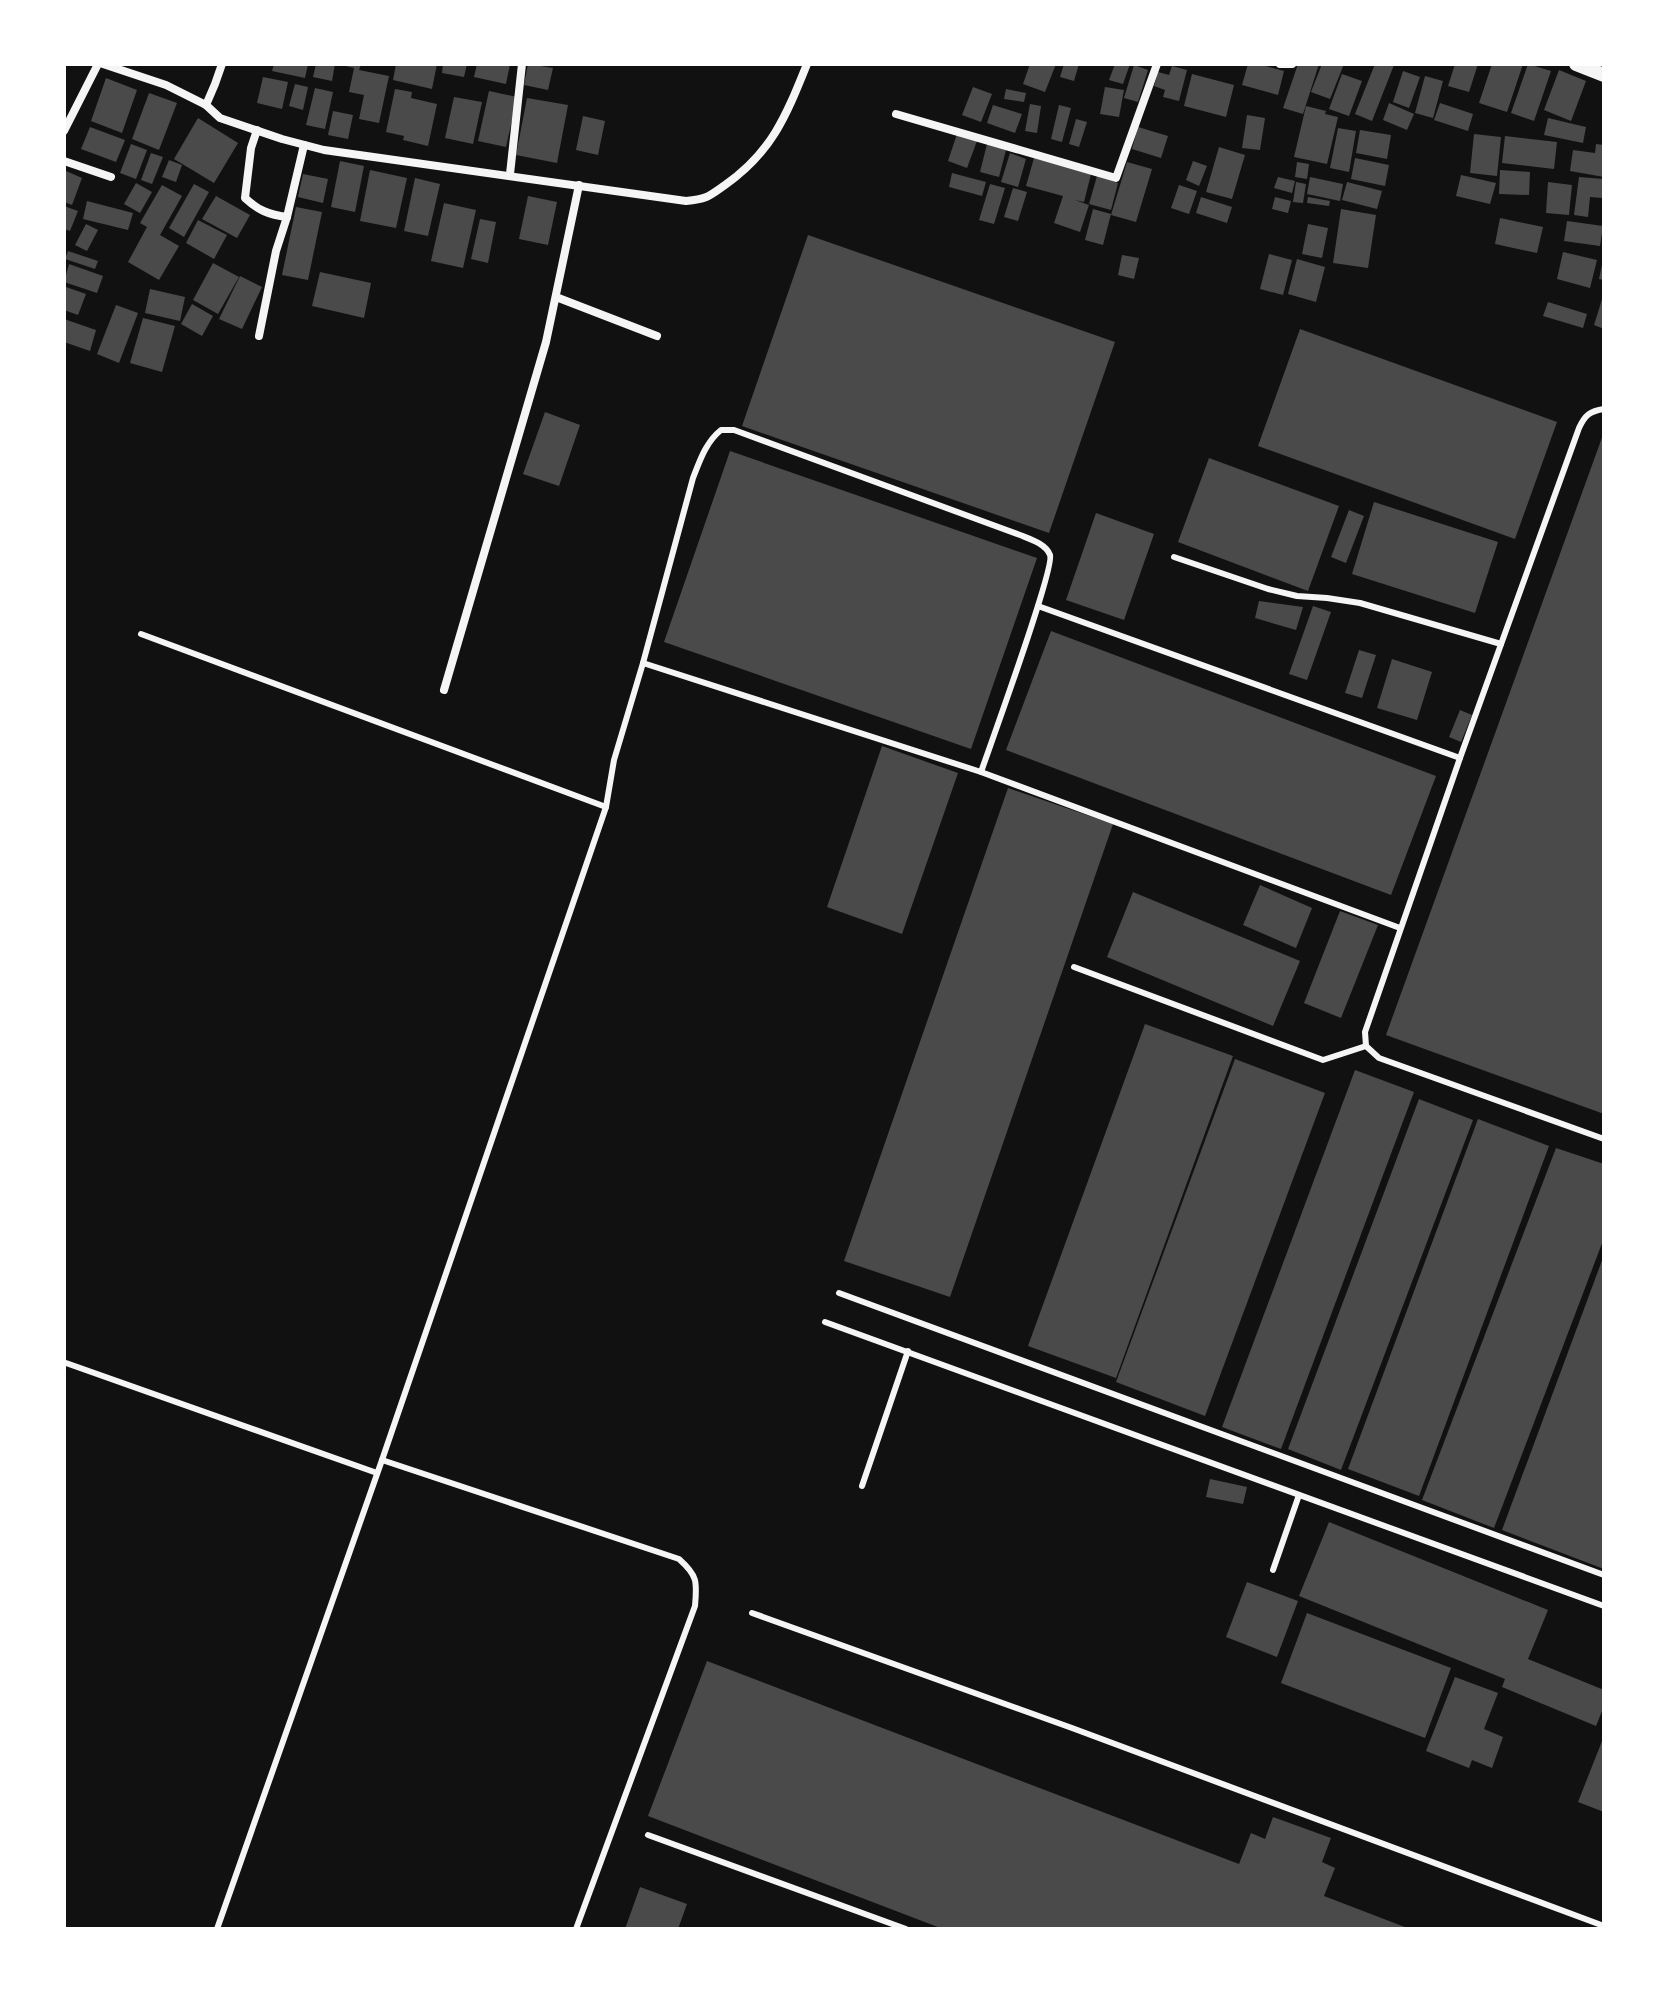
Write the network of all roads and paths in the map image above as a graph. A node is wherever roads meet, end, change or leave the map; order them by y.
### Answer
1 (100, 64) edge
2 (222, 64) edge
3 (522, 64) edge
4 (807, 64) edge
5 (1157, 64) edge
6 (1280, 64) edge
7 (1292, 64) edge
8 (1576, 64) edge
9 (1604, 75) edge
10 (206, 105) junction
11 (896, 114) dead end
12 (257, 130) junction
13 (64, 131) edge
14 (304, 145) junction
15 (64, 161) edge
16 (510, 174) junction
17 (111, 177) dead end
18 (579, 185) junction
19 (287, 217) junction
20 (556, 297) junction
21 (259, 336) dead end
22 (657, 336) dead end
23 (1604, 409) edge
24 (1174, 557) dead end
25 (1038, 606) junction
26 (141, 634) dead end
27 (1501, 644) junction
28 (643, 663) junction
29 (444, 690) dead end
30 (1460, 758) junction
31 (981, 772) junction
32 (606, 807) junction
33 (1400, 928) junction
34 (1074, 967) dead end
35 (1366, 1046) junction
36 (1604, 1139) edge
37 (839, 1293) dead end
38 (825, 1322) dead end
39 (908, 1351) junction
40 (66, 1363) dead end
41 (382, 1460) junction
42 (377, 1473) junction
43 (862, 1486) dead end
44 (1299, 1495) junction
45 (1273, 1570) dead end
46 (1604, 1575) edge
47 (1604, 1606) edge
48 (752, 1613) dead end
49 (648, 1835) dead end
50 (1604, 1926) edge
51 (217, 1929) edge
52 (576, 1929) edge
53 (906, 1929) edge

1 - 10 street
1 - 13 street
2 - 10 street
3 - 16 street
4 - 18 street
5 - 11 street
6 - 7 street
8 - 9 street
10 - 12 street
12 - 14 street
12 - 19 street
14 - 16 street
14 - 19 street
15 - 17 street
16 - 18 street
18 - 20 street
19 - 21 street
20 - 22 street
20 - 29 street
23 - 27 lane
24 - 27 lane
25 - 28 lane
25 - 30 lane
25 - 31 lane
26 - 32 lane
27 - 30 lane
28 - 31 lane
28 - 32 lane
30 - 33 lane
31 - 33 lane
32 - 41 lane
33 - 35 lane
34 - 35 lane
35 - 36 lane
37 - 46 lane
38 - 39 lane
39 - 43 lane
39 - 44 lane
40 - 42 lane
41 - 42 lane
41 - 52 lane
42 - 51 lane
44 - 45 lane
44 - 47 lane
48 - 50 lane
49 - 53 lane

